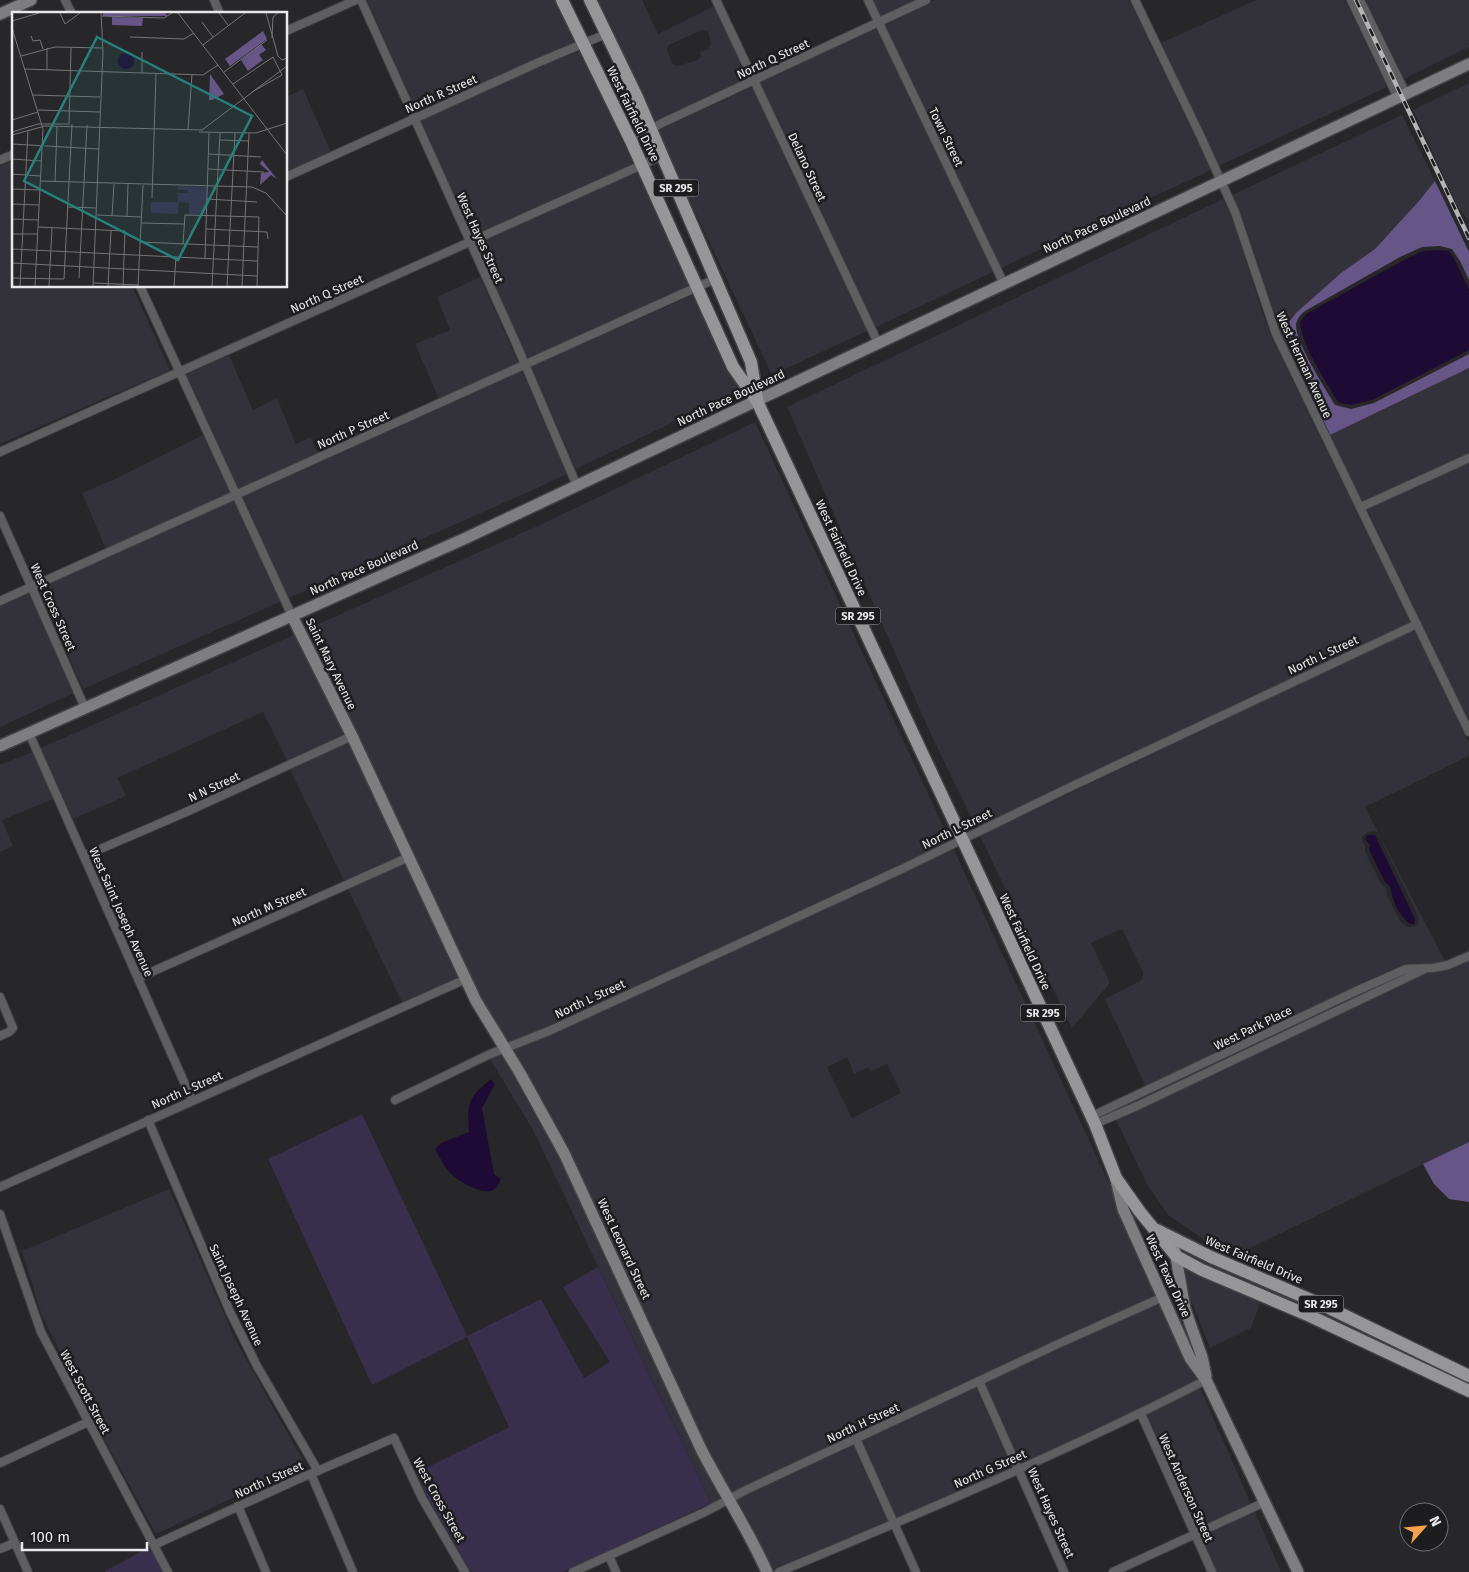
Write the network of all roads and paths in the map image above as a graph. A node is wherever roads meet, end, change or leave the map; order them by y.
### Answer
1 (31, 0) edge
2 (66, 0) edge
3 (214, 0) edge
4 (356, 0) edge
5 (361, 0) edge
6 (562, 0) edge
7 (590, 0) edge
8 (716, 0) edge
9 (868, 0) edge
10 (926, 0) edge
11 (1135, 0) edge
12 (1351, 0) edge
13 (1360, 0) edge
14 (71, 12) edge
15 (219, 12) edge
16 (0, 14) edge
17 (878, 22) junction
18 (288, 30) edge
19 (606, 34) junction
20 (583, 45) junction
21 (1469, 64) edge
22 (754, 81) junction
23 (1402, 96) junction
24 (414, 118) junction
25 (651, 129) junction
26 (632, 141) junction
27 (12, 155) edge
28 (662, 156) junction
29 (0, 160) edge
30 (642, 164) junction
31 (288, 176) edge
32 (1221, 182) junction
33 (470, 242) junction
34 (715, 279) junction
35 (1004, 284) junction
36 (141, 288) edge
37 (699, 288) junction
38 (878, 343) junction
39 (525, 365) junction
40 (179, 372) junction
41 (757, 401) junction
42 (0, 452) edge
43 (1469, 458) edge
44 (578, 486) junction
45 (236, 495) junction
46 (1361, 507) junction
47 (0, 516) edge
48 (32, 586) junction
49 (0, 601) edge
50 (292, 616) junction
51 (1416, 624) junction
52 (85, 708) junction
53 (1469, 732) edge
54 (29, 733) junction
55 (352, 736) junction
56 (0, 746) edge
57 (962, 839) junction
58 (84, 856) junction
59 (409, 857) junction
60 (1469, 956) edge
61 (138, 978) junction
62 (466, 979) junction
63 (0, 997) edge
64 (0, 1036) edge
65 (505, 1049) junction
66 (192, 1100) junction
67 (395, 1100) dead end
68 (148, 1120) junction
69 (1092, 1121) junction
70 (1116, 1178) junction
71 (0, 1187) edge
72 (0, 1214) edge
73 (1151, 1226) junction
74 (1171, 1238) junction
75 (1176, 1256) junction
76 (1163, 1297) junction
77 (1469, 1376) edge
78 (1206, 1380) junction
79 (979, 1381) junction
80 (1469, 1391) edge
81 (1141, 1414) junction
82 (88, 1422) junction
83 (394, 1438) joint
84 (856, 1439) junction
85 (0, 1463) edge
86 (1019, 1468) junction
87 (315, 1472) junction
88 (727, 1500) junction
89 (1265, 1502) junction
90 (238, 1506) junction
91 (0, 1509) edge
92 (895, 1524) junction
93 (1195, 1535) junction
94 (14, 1543) junction
95 (154, 1546) junction
96 (0, 1549) edge
97 (609, 1556) junction
98 (28, 1572) edge
99 (168, 1572) edge
100 (266, 1572) edge
101 (353, 1572) edge
102 (466, 1572) edge
103 (574, 1572) edge
104 (616, 1572) edge
105 (767, 1572) edge
106 (779, 1572) edge
107 (916, 1572) edge
108 (1064, 1572) edge
109 (1113, 1572) edge
110 (1212, 1572) edge
111 (1298, 1572) edge

1 - 16 main road
2 - 14 street
3 - 15 street
4 - 18 street
5 - 24 street, West Hayes Street
6 - 20 main road, West Fairfield Drive / SR 295
7 - 19 main road, West Fairfield Drive / SR 295
8 - 22 street, Delano Street
9 - 17 street, Town Street
10 - 17 street, North Q Street
11 - 32 street, West Herman Avenue
12 - 23 street
13 - 23 street
17 - 22 street, North Q Street
17 - 35 street, Town Street
19 - 20 street, North R Street
19 - 25 main road, West Fairfield Drive / SR 295
20 - 24 street, North R Street
20 - 26 main road, West Fairfield Drive / SR 295
21 - 23 main road, North Pace Boulevard
22 - 25 street, North Q Street
22 - 38 street, Delano Street
23 - 32 main road, North Pace Boulevard
24 - 31 street, North R Street
24 - 33 street, West Hayes Street
25 - 26 street, North Q Street
25 - 28 main road, West Fairfield Drive / SR 295
26 - 30 main road, West Fairfield Drive / SR 295
27 - 29 street
28 - 30 street, North Q Street
28 - 34 main road, West Fairfield Drive / SR 295
30 - 33 street, North Q Street
30 - 37 main road, West Fairfield Drive / SR 295
32 - 35 main road, North Pace Boulevard
32 - 46 street, West Herman Avenue
33 - 39 street, West Hayes Street
33 - 40 street, North Q Street
34 - 37 street, North P Street
34 - 41 main road, West Fairfield Drive / SR 295
35 - 38 main road, North Pace Boulevard
36 - 40 street, Saint Mary Avenue
37 - 39 street, North P Street
37 - 41 main road, West Fairfield Drive / SR 295
38 - 41 main road, North Pace Boulevard
39 - 44 street, West Hayes Street
39 - 45 street, North P Street
40 - 42 street, North Q Street
40 - 45 street, Saint Mary Avenue
41 - 44 main road, North Pace Boulevard
41 - 57 main road, West Fairfield Drive / SR 295
43 - 46 street
44 - 50 main road, North Pace Boulevard
45 - 48 street, North P Street
45 - 50 street, Saint Mary Avenue
46 - 51 street, West Herman Avenue
47 - 48 street, West Cross Street
48 - 49 street, North P Street
48 - 52 street, West Cross Street
50 - 52 main road, North Pace Boulevard
50 - 55 main road, Saint Mary Avenue
51 - 53 street, West Herman Avenue
51 - 57 street, North L Street
52 - 54 main road, North Pace Boulevard
54 - 56 main road, North Pace Boulevard
54 - 58 street, West Saint Joseph Avenue
55 - 58 street, N N Street
55 - 59 main road, Saint Mary Avenue
57 - 65 street, North L Street
57 - 69 main road, West Fairfield Drive / SR 295
58 - 61 street, West Saint Joseph Avenue
59 - 61 street, North M Street
59 - 62 main road, Saint Mary Avenue
60 - 69 street, West Park Place
61 - 66 street, West Saint Joseph Avenue
62 - 65 main road, Saint Mary Avenue
62 - 66 street, North L Street
63 - 64 street
65 - 67 street
65 - 88 main road, West Leonard Street
66 - 68 street, North L Street
68 - 71 street, North L Street
68 - 87 street, Saint Joseph Avenue
69 - 70 main road, West Fairfield Drive / SR 295
70 - 73 main road, West Fairfield Drive / SR 295
70 - 76 main road, West Texar Drive
72 - 82 street, West Scott Street
73 - 74 main road, West Fairfield Drive / SR 295
73 - 75 main road, SR 295
74 - 75 main road, West Texar Drive
74 - 77 main road, West Fairfield Drive / SR 295
75 - 78 main road, West Texar Drive
75 - 80 main road, SR 295
76 - 78 main road, West Texar Drive
76 - 79 street, North H Street
78 - 81 street, North G Street
78 - 89 main road, West Texar Drive
79 - 84 street, North H Street
79 - 86 street, West Hayes Street
81 - 86 street, North G Street
81 - 93 street, West Anderson Street
82 - 85 street
82 - 95 street, West Scott Street
83 - 87 street, North I Street
83 - 102 street, West Cross Street
84 - 88 street, North H Street
84 - 92 street
86 - 92 street, North G Street
86 - 108 street, West Hayes Street
87 - 90 street, North I Street
87 - 101 street, Saint Joseph Avenue
88 - 97 street, North H Street
88 - 105 main road, West Leonard Street
89 - 93 street
89 - 111 main road, West Texar Drive
90 - 95 street, North I Street
90 - 100 street
91 - 94 street
92 - 106 street, North G Street
92 - 107 street
93 - 109 street
93 - 110 street, West Anderson Street
94 - 96 street
94 - 98 street
95 - 99 street, West Scott Street
97 - 103 street, North H Street
97 - 104 street

